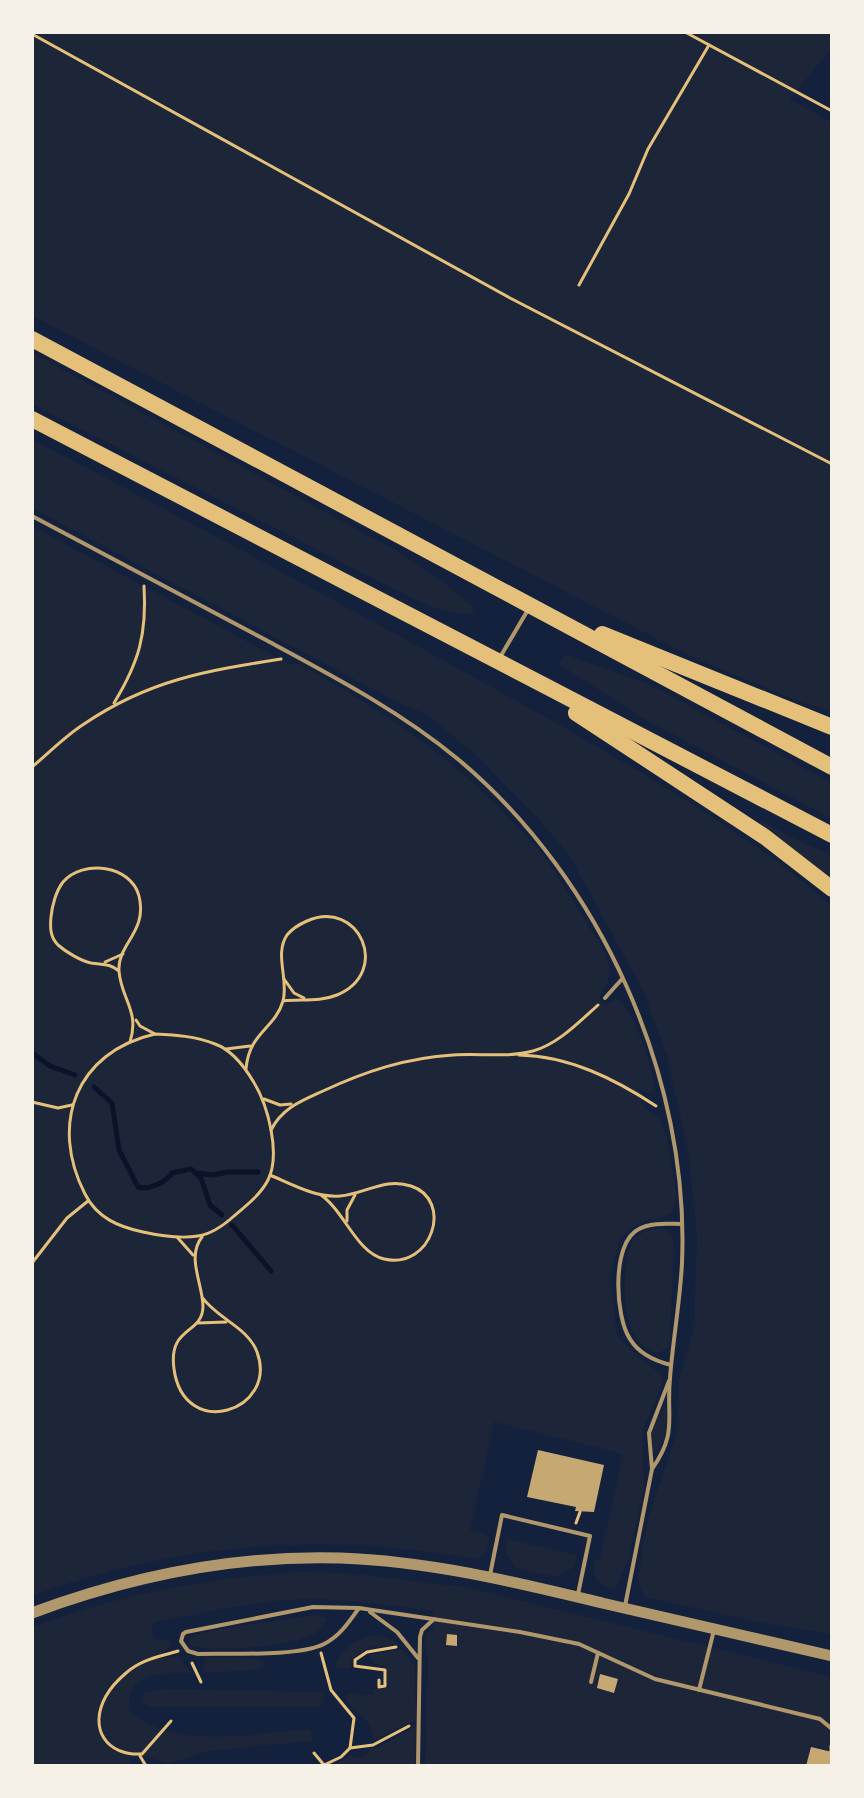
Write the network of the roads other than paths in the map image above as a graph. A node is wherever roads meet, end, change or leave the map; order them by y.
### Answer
1 (32, 339) edge
2 (32, 419) edge
3 (32, 516) edge
4 (530, 606) junction
5 (498, 662) junction
6 (832, 727) edge
7 (832, 767) edge
8 (832, 835) edge
9 (832, 889) edge
10 (622, 979) junction
11 (605, 998) road end
12 (682, 1224) junction
13 (672, 1365) junction
14 (669, 1380) junction
15 (652, 1469) junction
16 (490, 1577) junction
17 (577, 1597) junction
18 (359, 1608) junction
19 (624, 1608) junction
20 (365, 1609) junction
21 (32, 1613) edge
22 (434, 1619) junction
23 (715, 1629) junction
24 (598, 1653) junction
25 (832, 1656) edge
26 (420, 1660) junction
27 (591, 1682) dead end
28 (699, 1690) junction
29 (832, 1729) edge
30 (418, 1766) edge

1 - 4 highway
2 - 5 highway
3 - 10 lane
4 - 5 lane
4 - 6 highway
4 - 7 highway
5 - 8 highway
5 - 9 highway
10 - 11 lane
10 - 12 lane
12 - 13 lane
12 - 13 lane
13 - 14 lane
14 - 15 lane
14 - 15 lane
15 - 19 lane
16 - 17 street
16 - 17 lane
16 - 21 street
17 - 19 street
18 - 18 lane
18 - 20 lane
19 - 23 street
20 - 22 lane
20 - 26 lane
22 - 24 lane
22 - 26 lane
23 - 25 street
23 - 28 lane
24 - 27 lane
24 - 28 lane
26 - 30 lane
28 - 29 lane

